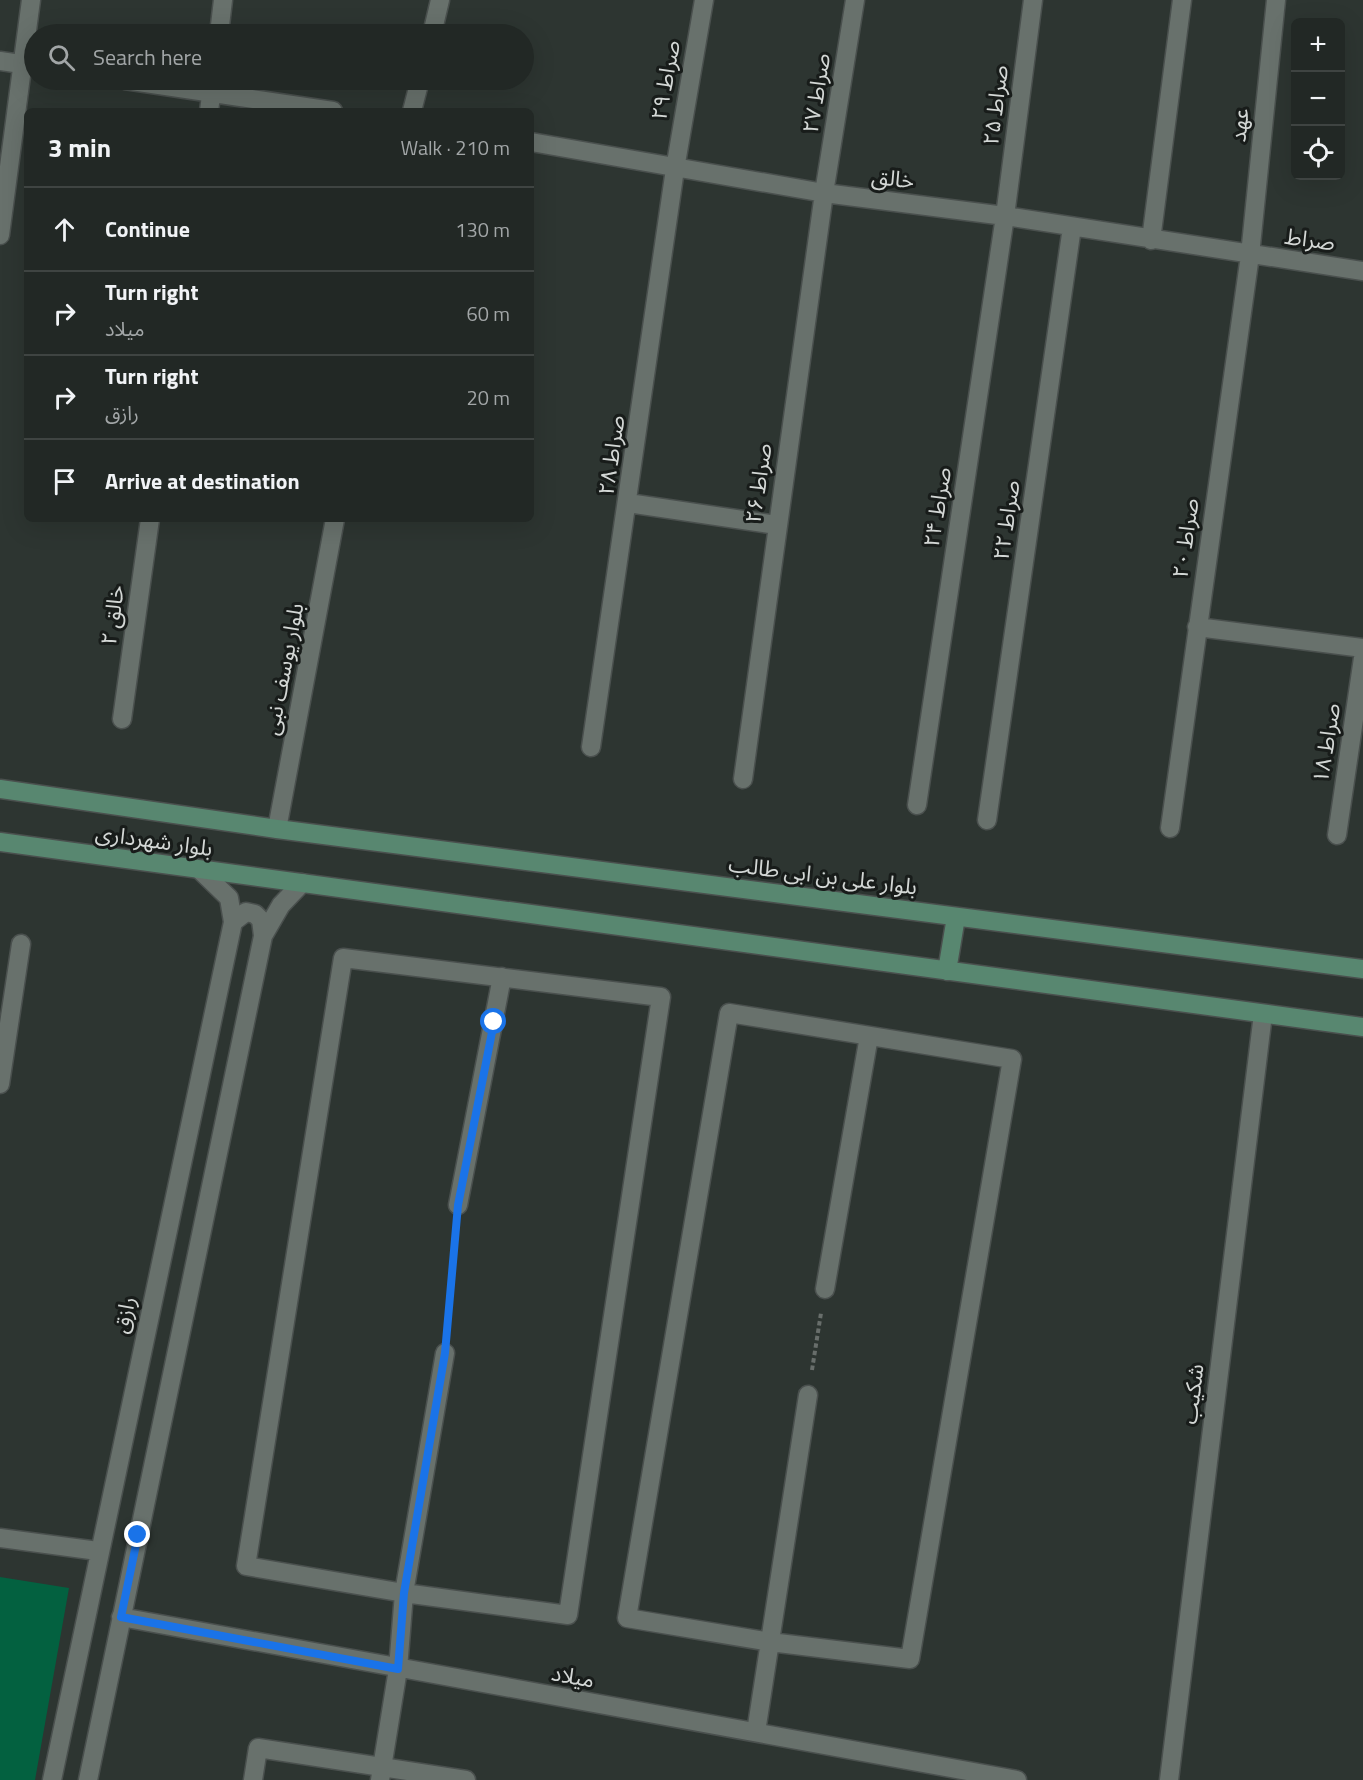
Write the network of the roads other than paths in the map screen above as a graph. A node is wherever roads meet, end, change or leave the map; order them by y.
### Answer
1 (31, 0) edge
2 (223, 0) edge
3 (440, 0) edge
4 (704, 0) edge
5 (855, 0) edge
6 (1033, 0) edge
7 (1182, 0) edge
8 (1276, 0) edge
9 (30, 24) edge
10 (220, 24) edge
11 (434, 24) edge
12 (0, 61) edge
13 (24, 64) edge
14 (24, 89) edge
15 (211, 90) edge
16 (231, 90) edge
17 (417, 90) edge
18 (208, 108) edge
19 (318, 108) edge
20 (413, 108) edge
21 (534, 143) edge
22 (675, 169) junction
23 (824, 193) junction
24 (1005, 216) junction
25 (1072, 227) junction
26 (0, 236) edge
27 (1151, 240) junction
28 (1250, 255) junction
29 (1363, 271) edge
30 (628, 503) junction
31 (150, 522) edge
32 (334, 522) edge
33 (777, 525) junction
34 (1197, 627) junction
35 (1363, 648) edge
36 (1363, 658) edge
37 (122, 719) dead end
38 (591, 747) dead end
39 (743, 779) dead end
40 (0, 789) edge
41 (917, 805) dead end
42 (987, 820) dead end
43 (1170, 828) dead end
44 (277, 829) junction
45 (1336, 835) dead end
46 (0, 842) edge
47 (201, 871) junction
48 (302, 883) junction
49 (956, 917) junction
50 (231, 926) junction
51 (263, 936) junction
52 (21, 944) dead end
53 (1363, 969) edge
54 (947, 972) junction
55 (502, 977) junction
56 (1263, 1014) junction
57 (1363, 1027) edge
58 (869, 1036) junction
59 (0, 1084) edge
60 (458, 1205) road end
61 (825, 1289) road end
62 (445, 1353) road end
63 (808, 1395) road end
64 (0, 1538) edge
65 (98, 1551) junction
66 (404, 1593) junction
67 (121, 1617) junction
68 (770, 1642) junction
69 (398, 1669) junction
70 (756, 1732) junction
71 (381, 1774) edge
72 (52, 1780) edge
73 (88, 1780) edge
74 (253, 1780) edge
75 (466, 1780) edge
76 (1017, 1780) edge
77 (1169, 1780) edge

1 - 9 street
2 - 10 street
3 - 11 street
4 - 22 street, صراط ۲۹
5 - 23 street, صراط ۲۷
6 - 24 street, صراط ۲۵
7 - 27 street
8 - 28 street, عهد
12 - 13 street
14 - 26 street
15 - 18 street
16 - 19 street
17 - 20 street
21 - 22 street, خالق
22 - 23 street, خالق
22 - 30 street, صراط ۲۸
23 - 24 street, خالق
23 - 33 street, صراط ۲۶
24 - 25 street, خالق
24 - 41 street, صراط ۲۴
25 - 27 street, خالق
25 - 42 street, صراط ۲۲
27 - 28 street, خالق
28 - 29 street, صراط
28 - 34 street, صراط ۲۰
30 - 33 street
30 - 38 street, صراط ۲۸
31 - 37 street, خالق ۲
32 - 44 street, بلوار یوسف نبی
33 - 39 street, صراط ۲۶
34 - 35 street
34 - 43 street, صراط ۲۰
36 - 45 street, صراط ۱۸
40 - 44 main road, بلوار شهرداری
44 - 49 main road, بلوار علی بن ابی طالب
46 - 47 main road, بلوار شهرداری
47 - 48 main road, بلوار شهرداری
47 - 50 street, رازق
48 - 51 street
48 - 54 main road
49 - 53 main road, بلوار علی بن ابی طالب
49 - 54 main road
50 - 51 street
50 - 65 street, رازق
51 - 67 street
52 - 59 street
54 - 56 main road
55 - 60 street
55 - 66 street
55 - 66 street
56 - 57 main road
56 - 77 street, شکیب
58 - 61 street
58 - 68 street
58 - 68 street
62 - 66 street
63 - 68 street
64 - 65 street
65 - 72 street, رازق
66 - 69 street
67 - 69 street, میلاد
67 - 73 street
68 - 70 street
69 - 70 street, میلاد
69 - 71 street
70 - 76 street, میلاد
71 - 74 street
71 - 75 street

